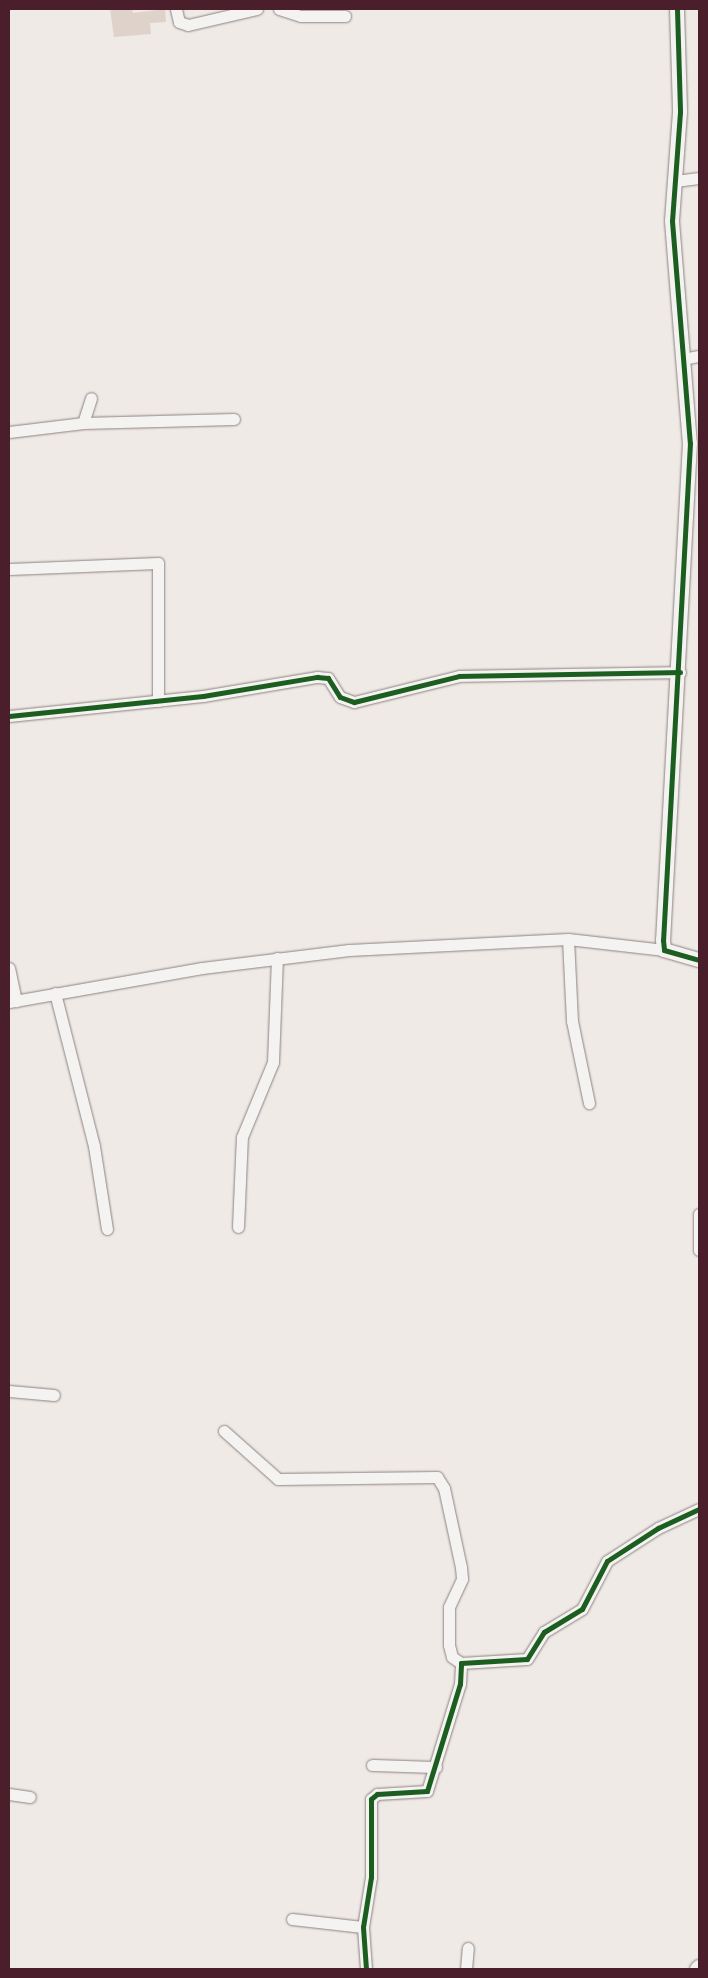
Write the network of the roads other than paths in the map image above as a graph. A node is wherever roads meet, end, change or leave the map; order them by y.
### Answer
1 (176, 9) edge
2 (257, 9) edge
3 (279, 9) edge
4 (677, 9) edge
5 (345, 16) dead end
6 (699, 178) edge
7 (675, 181) junction
8 (699, 356) edge
9 (683, 359) junction
10 (91, 398) dead end
11 (234, 419) dead end
12 (83, 423) junction
13 (9, 432) edge
14 (694, 443) edge
15 (9, 569) edge
16 (680, 672) junction
17 (158, 701) junction
18 (9, 716) edge
19 (568, 939) junction
20 (664, 950) junction
21 (277, 958) junction
22 (699, 960) edge
23 (9, 968) edge
24 (55, 993) junction
25 (12, 1002) edge
26 (589, 1103) dead end
27 (699, 1214) edge
28 (238, 1227) dead end
29 (107, 1229) dead end
30 (699, 1250) edge
31 (9, 1391) edge
32 (54, 1395) dead end
33 (224, 1432) dead end
34 (699, 1509) edge
35 (462, 1664) junction
36 (372, 1765) dead end
37 (436, 1767) junction
38 (9, 1794) edge
39 (30, 1797) dead end
40 (292, 1919) dead end
41 (363, 1927) junction
42 (468, 1948) dead end
43 (366, 1969) edge
44 (466, 1969) edge

1 - 2 street
3 - 5 street
4 - 7 street
6 - 7 street
7 - 9 street
8 - 9 street
9 - 14 street
10 - 12 street
11 - 12 street
12 - 13 street
14 - 16 street
15 - 17 street
16 - 17 street
16 - 20 street
17 - 18 street
19 - 20 street
19 - 21 street
19 - 26 street
20 - 22 street
21 - 24 street
21 - 28 street
23 - 25 street
24 - 25 street
24 - 29 street
27 - 30 street
31 - 32 street
33 - 35 street
34 - 35 street
35 - 37 street
36 - 37 street
37 - 41 street
38 - 39 street
40 - 41 street
41 - 43 street
42 - 44 street

